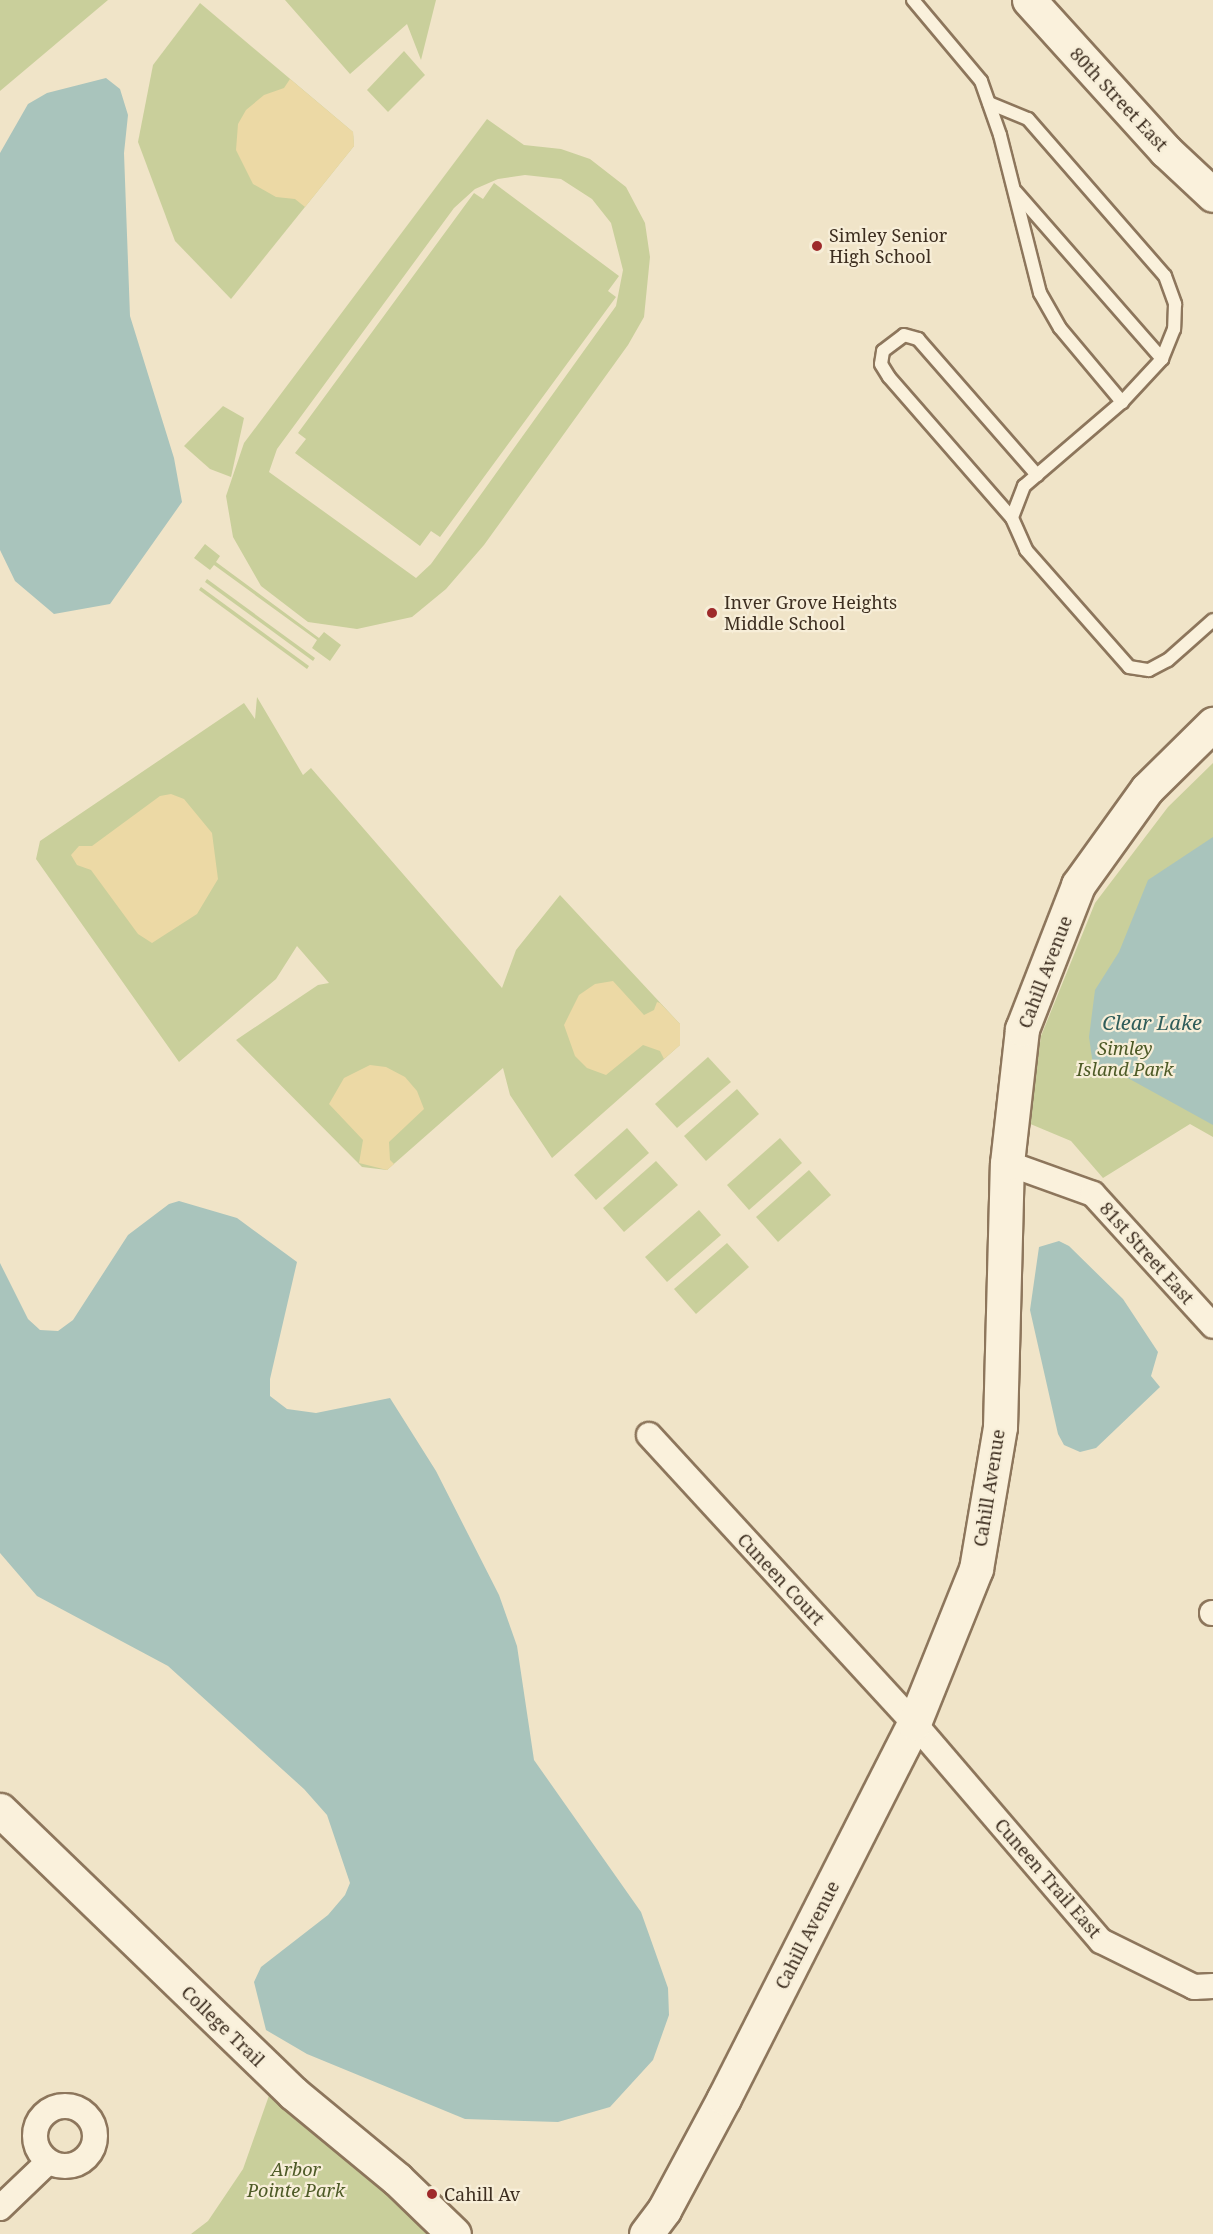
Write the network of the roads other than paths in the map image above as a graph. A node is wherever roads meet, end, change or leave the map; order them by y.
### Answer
1 (913, 0) edge
2 (1029, 0) edge
3 (989, 103) junction
4 (1013, 189) junction
5 (1213, 195) edge
6 (1162, 359) junction
7 (1122, 402) junction
8 (1037, 475) junction
9 (1012, 518) junction
10 (1213, 620) edge
11 (1213, 724) edge
12 (1007, 1162) junction
13 (1213, 1326) edge
14 (649, 1435) dead end
15 (914, 1723) junction
16 (0, 1810) edge
17 (1213, 1986) edge
18 (48, 2162) dead end
19 (0, 2208) edge
20 (454, 2234) edge
21 (646, 2234) edge

1 - 3 lane
2 - 5 street, 80th Street East
3 - 4 lane
3 - 6 lane
4 - 6 lane
4 - 7 lane
6 - 7 lane
7 - 8 lane
8 - 9 lane
8 - 9 lane
9 - 10 lane
11 - 12 street, Cahill Avenue
12 - 13 street, 81st Street East
12 - 15 street, Cahill Avenue
14 - 15 street, Cuneen Court
15 - 17 street, Cuneen Trail East
15 - 21 street, Cahill Avenue
16 - 20 street, College Trail
18 - 19 street

